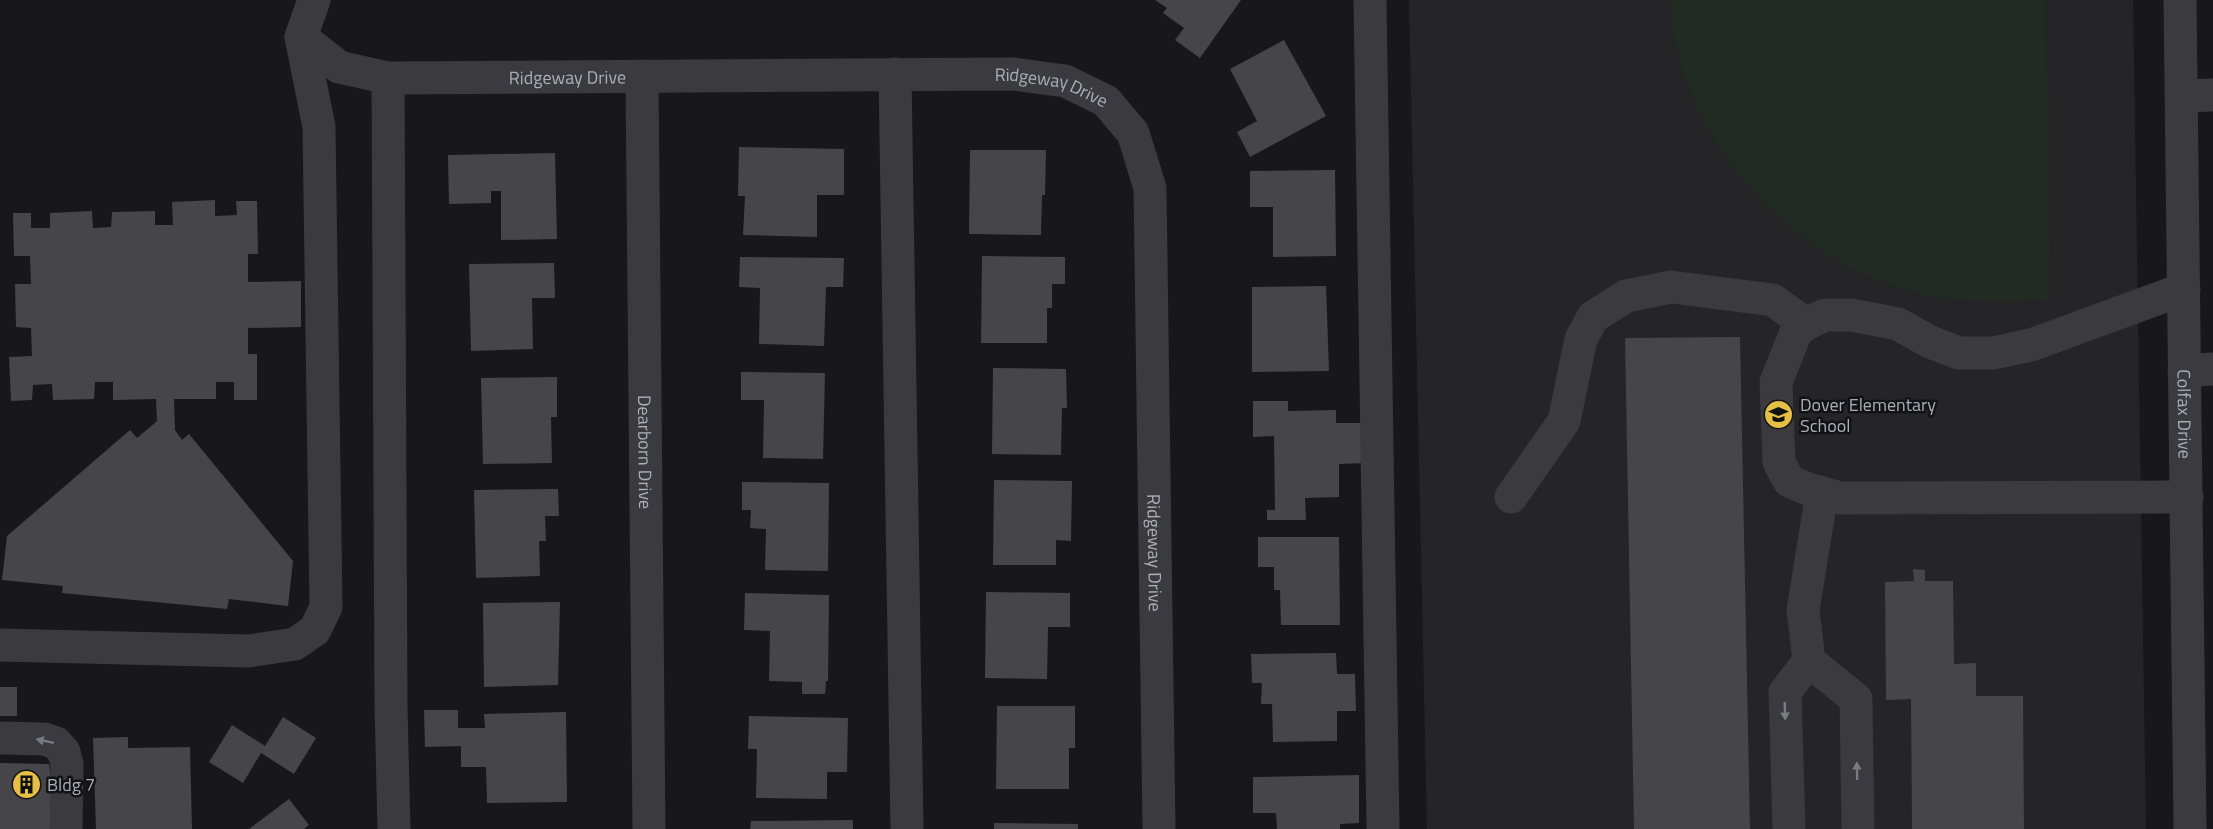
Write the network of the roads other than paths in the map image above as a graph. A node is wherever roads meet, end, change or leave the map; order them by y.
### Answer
1 (314, 0) edge
2 (1370, 0) edge
3 (2180, 0) edge
4 (301, 37) junction
5 (895, 74) junction
6 (642, 76) junction
7 (388, 78) junction
8 (2198, 96) edge
9 (2184, 290) junction
10 (1806, 324) junction
11 (2198, 370) edge
12 (1822, 493) junction
13 (1511, 497) dead end
14 (2187, 498) junction
15 (0, 645) edge
16 (1809, 661) junction
17 (0, 738) edge
18 (66, 829) edge
19 (394, 829) edge
20 (649, 829) edge
21 (907, 829) edge
22 (1159, 829) edge
23 (1383, 829) edge
24 (1789, 829) edge
25 (1858, 829) edge
26 (2190, 829) edge

1 - 4 street
2 - 23 street
3 - 8 street, Colfax Drive
4 - 7 street, Ridgeway Drive
4 - 15 street
5 - 6 street, Ridgeway Drive
5 - 21 street
5 - 22 street, Ridgeway Drive
6 - 7 street, Ridgeway Drive
6 - 20 street, Dearborn Drive
7 - 19 street
8 - 9 street, Colfax Drive
9 - 10 street
9 - 11 street, Colfax Drive
10 - 12 street
10 - 13 street
11 - 14 street, Colfax Drive
12 - 14 street
12 - 16 street
14 - 26 street, Colfax Drive
16 -> 24 street
25 -> 16 street
18 -> 17 street

